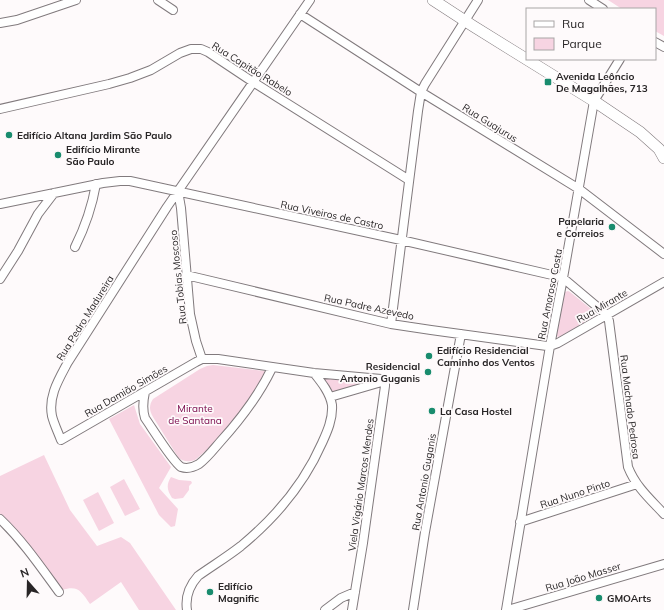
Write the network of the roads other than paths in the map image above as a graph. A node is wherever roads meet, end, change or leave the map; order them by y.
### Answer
1 (76, 0) edge
2 (158, 0) edge
3 (310, 0) edge
4 (433, 0) edge
5 (478, 0) edge
6 (589, 0) edge
7 (601, 8) edge
8 (172, 10) dead end
9 (300, 14) junction
10 (465, 21) junction
11 (0, 23) edge
12 (526, 59) edge
13 (528, 60) edge
14 (619, 60) edge
15 (253, 82) junction
16 (421, 92) junction
17 (594, 101) junction
18 (0, 108) edge
19 (664, 158) edge
20 (409, 180) junction
21 (96, 184) junction
22 (579, 189) junction
23 (178, 191) junction
24 (54, 193) junction
25 (0, 204) edge
26 (181, 208) junction
27 (163, 213) junction
28 (401, 240) junction
29 (75, 247) dead end
30 (664, 254) edge
31 (186, 275) junction
32 (563, 278) junction
33 (0, 279) edge
34 (664, 282) edge
35 (607, 315) junction
36 (391, 324) junction
37 (461, 334) junction
38 (550, 346) junction
39 (202, 359) junction
40 (272, 368) junction
41 (314, 373) junction
42 (385, 381) junction
43 (145, 392) junction
44 (330, 397) junction
45 (61, 440) joint
46 (637, 484) junction
47 (664, 514) edge
48 (0, 519) edge
49 (520, 522) junction
50 (664, 564) edge
51 (59, 592) dead end
52 (355, 592) junction
53 (187, 610) edge
54 (325, 610) edge
55 (352, 610) edge
56 (414, 610) edge
57 (507, 610) edge

1 - 11 street
2 - 8 street
3 - 9 street, Rua Pedro Madureira
4 - 10 main road
5 - 10 street
6 - 7 street
9 - 15 street, Rua Pedro Madureira
9 - 16 street, Rua Guajurus
10 - 12 main road
10 - 16 street
13 - 17 main road
14 - 17 street, Rua Amoroso Costa
15 - 18 street, Rua Capitão Rabelo
15 - 20 street, Rua Capitão Rabelo
15 - 23 street, Rua Pedro Madureira
16 - 20 street
16 - 22 street, Rua Guajurus
17 - 19 main road
17 - 22 street, Rua Amoroso Costa
20 - 28 street
21 - 23 street, Rua Viveiros de Castro
21 - 24 street, Rua Viveiros de Castro
21 - 29 street
22 - 30 street, Rua Guajurus
22 - 32 street, Rua Amoroso Costa
23 - 26 street, Rua Tobias Moscoso
23 - 27 street, Rua Pedro Madureira
23 - 28 street, Rua Viveiros de Castro
24 - 25 street, Rua Viveiros de Castro
24 - 33 street
26 - 27 street
26 - 31 street, Rua Tobias Moscoso
27 - 45 street, Rua Pedro Madureira
28 - 32 street, Rua Viveiros de Castro
28 - 36 street
31 - 36 street, Rua Padre Azevedo
31 - 39 street, Rua Tobias Moscoso
32 - 35 street
32 - 38 street, Rua Amoroso Costa
34 - 35 street, Rua Mirante
35 - 38 street, Rua Mirante
35 - 46 street, Rua Machado Pedrosa
36 - 37 street, Rua Padre Azevedo
37 - 38 street, Rua Padre Azevedo
37 - 56 street, Rua Antonio Guganis
38 - 49 street, Rua Amoroso Costa
39 - 40 street
39 - 43 street, Rua Damião Simões
40 - 41 street
40 - 43 street
41 - 42 street
41 - 44 street
42 - 44 street
42 - 52 street, Viela Vigário Marcos Mendes
43 - 45 street, Rua Damião Simões
44 - 53 street
46 - 47 street, Rua Machado Pedrosa
46 - 49 street, Rua Nuno Pinto
48 - 51 street
49 - 57 street, Rua Amoroso Costa
50 - 57 street, Rua João Masser
52 - 54 street
52 - 55 street, Viela Vigário Marcos Mendes

